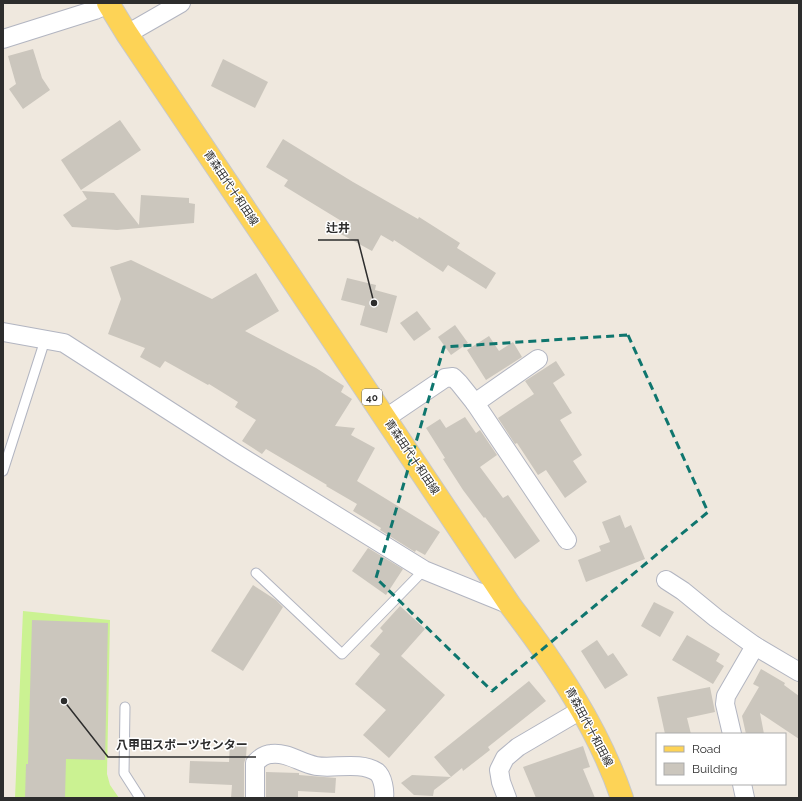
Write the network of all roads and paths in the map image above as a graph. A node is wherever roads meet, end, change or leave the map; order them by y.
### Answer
1 (108, 3) edge
2 (181, 3) edge
3 (127, 34) junction
4 (3, 39) edge
5 (3, 332) edge
6 (45, 340) junction
7 (538, 359) dead end
8 (475, 403) junction
9 (386, 418) junction
10 (3, 472) edge
11 (567, 540) dead end
12 (424, 570) junction
13 (256, 573) dead end
14 (666, 580) dead end
15 (510, 605) junction
16 (755, 646) junction
17 (799, 672) edge
18 (126, 707) dead end
19 (581, 710) junction
20 (732, 733) edge
21 (742, 785) edge
22 (140, 798) edge
23 (255, 798) edge
24 (384, 798) edge
25 (507, 798) edge
26 (622, 798) edge
27 (746, 798) edge

1 - 3 main road, 青森田代十和田線 / 40
1 - 4 street
2 - 3 street
3 - 9 main road, 青森田代十和田線 / 40
5 - 6 street
6 - 10 lane
6 - 12 street
7 - 8 street
8 - 9 street
8 - 11 street
9 - 15 main road, 青森田代十和田線 / 40
12 - 13 lane
12 - 15 street
14 - 16 street
15 - 19 main road, 青森田代十和田線 / 40
16 - 17 street
16 - 20 street
18 - 22 lane
19 - 25 street
19 - 26 main road, 青森田代十和田線 / 40
21 - 27 street
23 - 24 street

